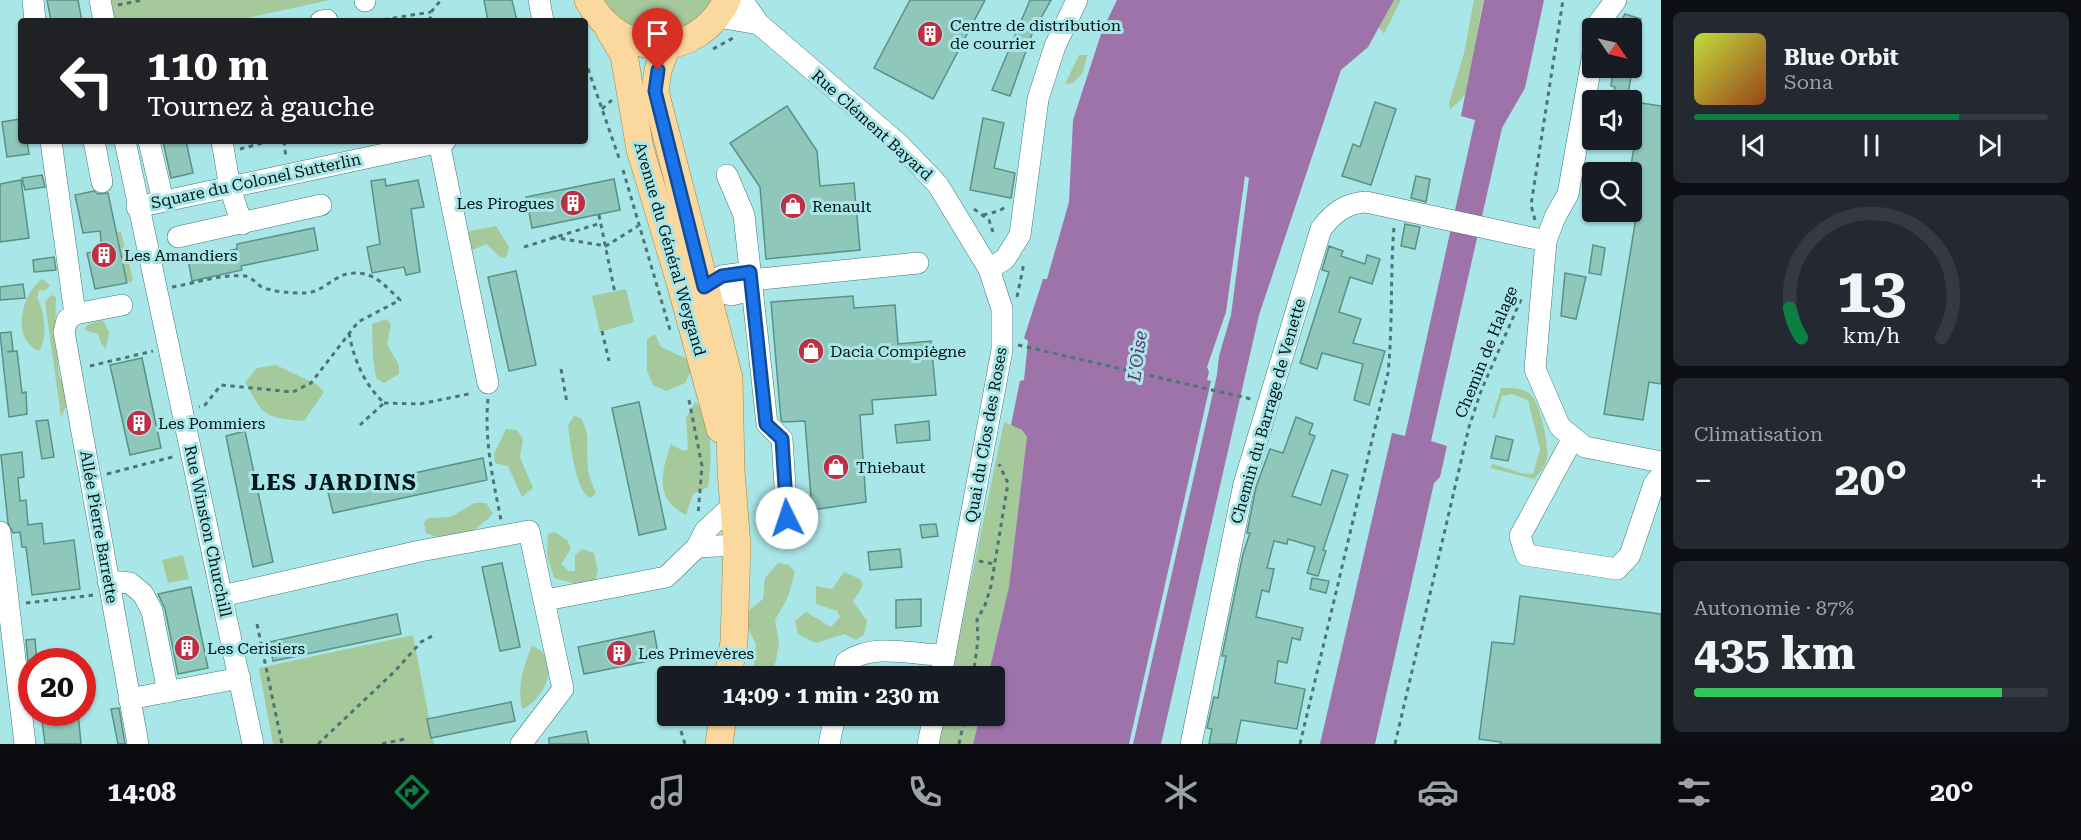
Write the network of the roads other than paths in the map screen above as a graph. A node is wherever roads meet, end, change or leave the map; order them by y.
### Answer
1 (33, 0) edge
2 (539, 0) edge
3 (588, 0) edge
4 (742, 0) edge
5 (1077, 0) edge
6 (1616, 0) edge
7 (722, 8) edge
8 (35, 18) edge
9 (542, 18) edge
10 (1602, 18) edge
11 (759, 24) junction
12 (608, 28) junction
13 (667, 46) junction
14 (1589, 78) edge
15 (51, 144) edge
16 (95, 144) edge
17 (126, 144) edge
18 (150, 144) edge
19 (433, 144) edge
20 (442, 144) edge
21 (223, 147) edge
22 (727, 175) dead end
23 (102, 182) dead end
24 (230, 188) junction
25 (163, 201) junction
26 (321, 205) dead end
27 (137, 207) junction
28 (242, 224) junction
29 (178, 237) dead end
30 (667, 239) junction
31 (1540, 240) junction
32 (918, 263) dead end
33 (989, 269) junction
34 (751, 281) junction
35 (704, 287) junction
36 (122, 305) dead end
37 (75, 314) junction
38 (488, 387) road end
39 (1573, 438) junction
40 (1661, 462) edge
41 (731, 471) junction
42 (1661, 476) edge
43 (734, 504) junction
44 (787, 518) dead end
45 (0, 532) edge
46 (737, 545) junction
47 (697, 547) junction
48 (109, 587) junction
49 (222, 596) junction
50 (546, 600) junction
51 (5, 629) edge
52 (945, 655) junction
53 (730, 666) edge
54 (845, 666) edge
55 (943, 666) edge
56 (240, 678) junction
57 (168, 692) junction
58 (129, 699) junction
59 (721, 726) edge
60 (833, 726) edge
61 (932, 726) edge
62 (25, 744) edge
63 (138, 744) edge
64 (253, 744) edge
65 (521, 744) edge
66 (718, 744) edge
67 (829, 744) edge
68 (928, 744) edge
69 (1191, 744) edge

1 - 8 street
2 - 9 street
3 - 12 main road, Avenue du Général Weygand
4 - 11 street, Rue Clément Bayard
5 - 33 street
6 - 10 street
7 - 11 street
7 - 13 main road
11 - 33 street, Rue Clément Bayard
12 - 13 main road
12 - 30 main road, Avenue du Général Weygand
13 - 35 main road, Avenue du Général Weygand
14 - 31 street
15 - 37 street, Allée Pierre Barrette
16 - 23 street
17 - 27 street, Rue Winston Churchill
18 - 25 street
19 - 24 street, Square du Colonel Sutterlin
20 - 38 street
21 - 24 street
22 - 34 street
24 - 25 street, Square du Colonel Sutterlin
24 - 28 street
25 - 27 street, Square du Colonel Sutterlin
26 - 28 street
27 - 49 street, Rue Winston Churchill
28 - 29 street
30 - 35 street
30 - 41 main road, Avenue du Général Weygand
31 - 39 street
31 - 69 street, Chemin du Barrage de Venette
32 - 34 street
33 - 52 street, Quai du Clos des Roses
34 - 35 street
34 - 44 street
35 - 41 main road, Avenue du Général Weygand
36 - 37 street
37 - 48 street, Allée Pierre Barrette
39 - 40 street
39 - 42 street
41 - 43 main road, Avenue du Général Weygand
43 - 46 main road, Avenue du Général Weygand
43 - 47 street
45 - 51 street
46 - 47 street
46 - 53 main road, Avenue du Général Weygand
47 - 50 street
48 - 57 street
48 - 58 street, Allée Pierre Barrette
49 - 50 street
49 - 56 street, Rue Winston Churchill
50 - 65 street
51 - 62 street
52 - 54 street
52 - 55 street, Quai du Clos des Roses
56 - 57 street
56 - 64 street, Rue Winston Churchill
57 - 58 street
58 - 63 street, Allée Pierre Barrette
59 - 66 main road
60 - 67 street
61 - 68 street

